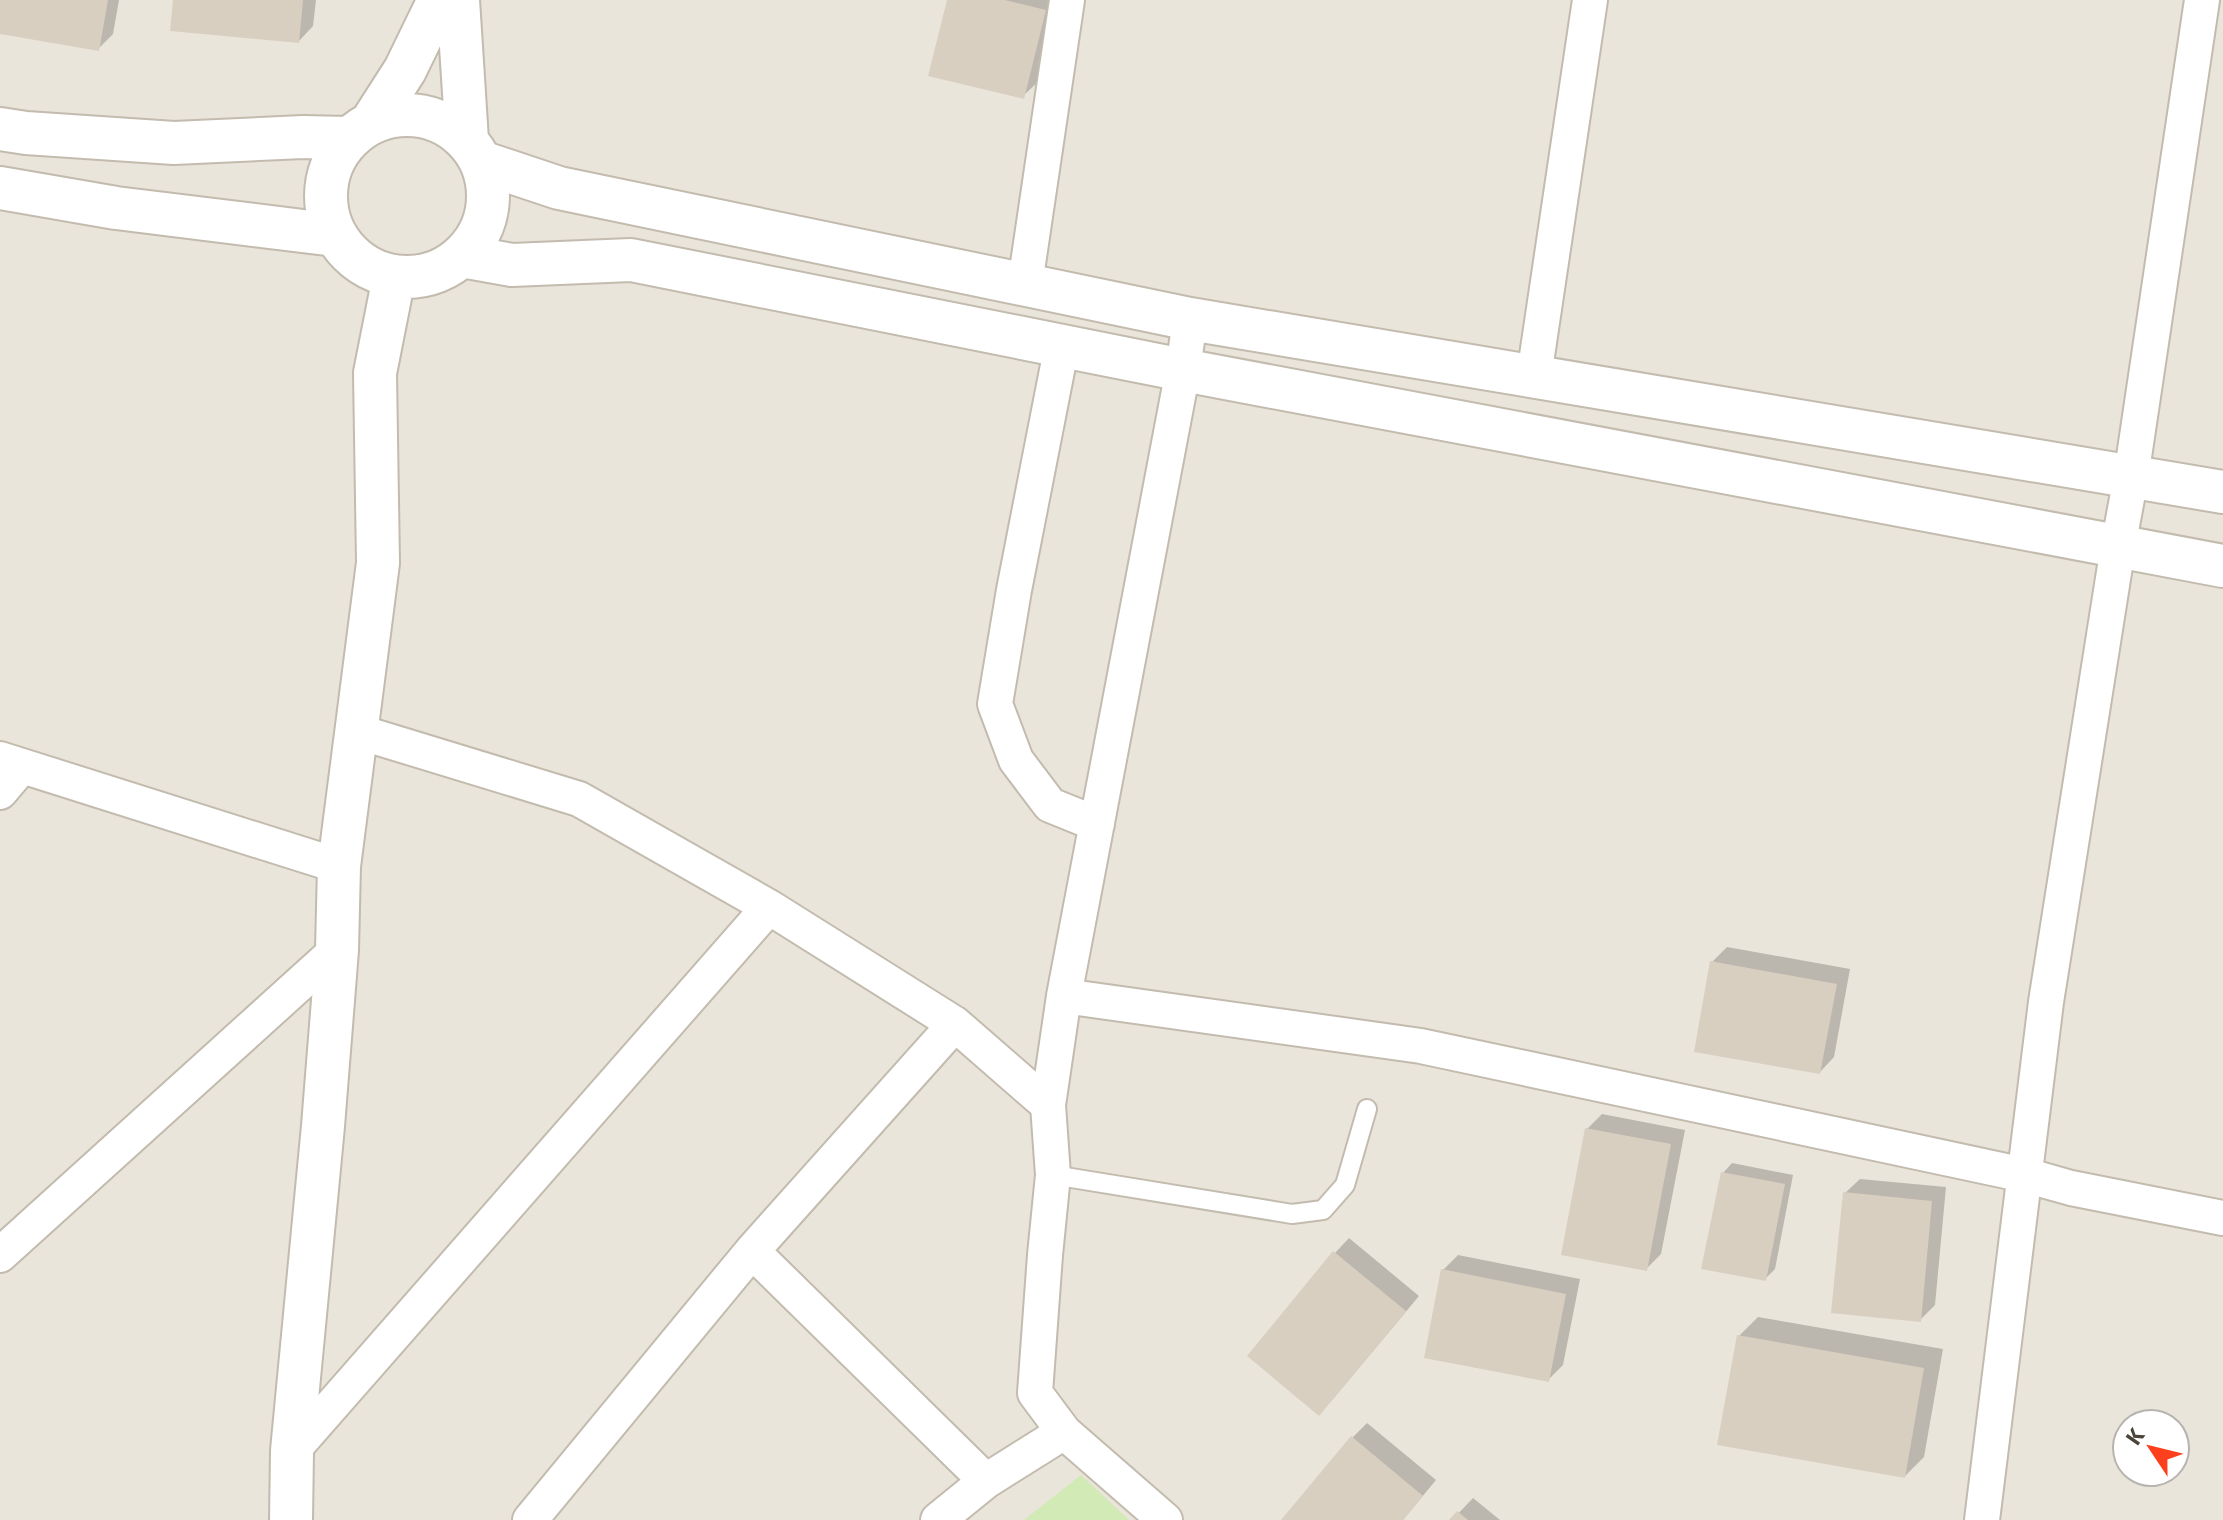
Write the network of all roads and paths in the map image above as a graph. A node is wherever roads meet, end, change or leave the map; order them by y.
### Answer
1 (439, 0) edge
2 (458, 0) edge
3 (1067, 0) edge
4 (1590, 0) edge
5 (2202, 0) edge
6 (0, 129) edge
7 (360, 130) junction
8 (474, 151) junction
9 (0, 188) edge
10 (335, 235) junction
11 (462, 256) junction
12 (394, 277) junction
13 (1025, 284) junction
14 (1190, 319) junction
15 (1062, 345) junction
16 (1183, 370) junction
17 (1534, 376) junction
18 (2131, 477) junction
19 (2223, 492) edge
20 (2118, 547) junction
21 (2223, 566) edge
22 (356, 731) junction
23 (11, 762) edge
24 (0, 792) edge
25 (1097, 824) junction
26 (339, 866) junction
27 (769, 907) junction
28 (337, 950) junction
29 (1064, 996) junction
30 (955, 1024) junction
31 (1048, 1105) junction
32 (1367, 1109) dead end
33 (1053, 1175) junction
34 (2025, 1175) junction
35 (2223, 1218) edge
36 (752, 1251) junction
37 (0, 1255) edge
38 (1064, 1432) junction
39 (292, 1451) junction
40 (986, 1481) junction
41 (291, 1520) edge
42 (530, 1520) edge
43 (938, 1520) edge
44 (1165, 1520) edge
45 (1982, 1520) edge

1 - 7 street
2 - 8 street
3 - 13 street
4 - 17 street
5 - 18 street
6 - 7 street
7 - 8 street
7 - 10 street
8 - 11 street
8 - 13 street
9 - 10 street
10 - 12 street
11 - 12 street
11 - 15 street
12 - 22 street
13 - 14 street
14 - 16 street
14 - 17 street
15 - 16 street
15 - 25 street
16 - 20 street
16 - 25 street
17 - 18 street
18 - 19 street
18 - 20 street
20 - 21 street
20 - 34 street
22 - 26 street
22 - 27 street
23 - 24 street
23 - 26 street
25 - 29 street
26 - 28 street
27 - 30 street
27 - 39 street
28 - 37 street
28 - 39 street
29 - 31 street
29 - 34 street
30 - 31 street
30 - 36 street
31 - 33 street
32 - 33 lane
33 - 38 street
34 - 35 street
34 - 45 street
36 - 40 street
36 - 42 street
38 - 40 street
38 - 44 street
39 - 41 street
40 - 43 street

